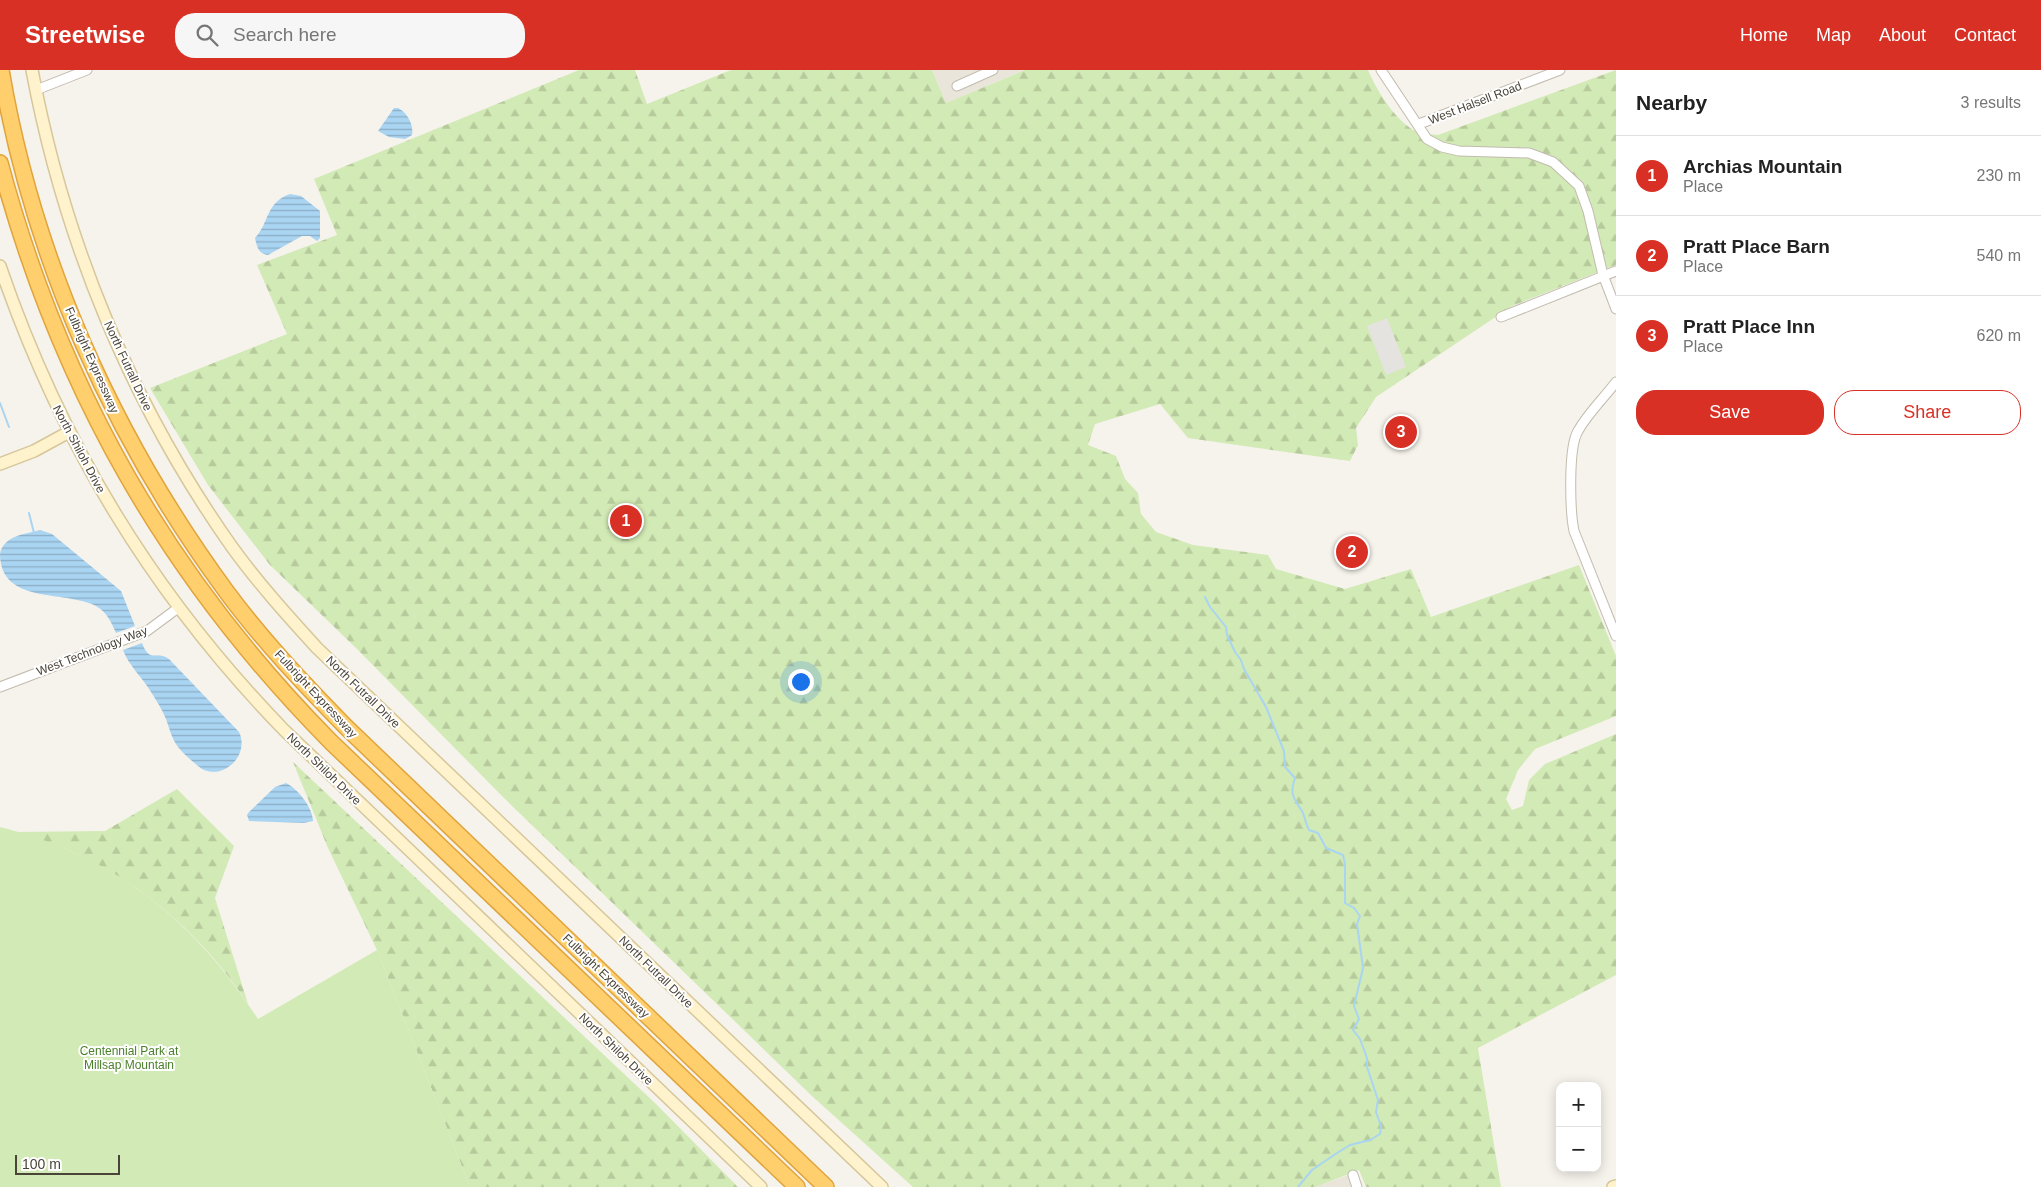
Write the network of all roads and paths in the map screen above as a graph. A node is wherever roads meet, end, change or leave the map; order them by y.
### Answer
1 (2, 70) edge
2 (32, 70) edge
3 (88, 70) edge
4 (993, 70) edge
5 (1381, 70) edge
6 (1560, 70) edge
7 (957, 86) dead end
8 (36, 90) junction
9 (1419, 124) junction
10 (0, 163) edge
11 (0, 266) edge
12 (1616, 270) edge
13 (1603, 276) junction
14 (1616, 310) edge
15 (1501, 318) dead end
16 (1616, 382) edge
17 (69, 432) junction
18 (0, 464) edge
19 (178, 608) junction
20 (1616, 636) edge
21 (0, 687) edge
22 (1353, 1175) dead end
23 (761, 1187) edge
24 (797, 1187) edge
25 (826, 1187) edge
26 (882, 1187) edge
27 (1358, 1187) edge

1 - 25 highway, Fulbright Expressway
2 - 8 main road, North Futrall Drive
3 - 8 street
4 - 7 street
5 - 9 street
6 - 9 street, West Halsell Road
8 - 26 main road, North Futrall Drive
9 - 13 street
10 - 24 highway, Fulbright Expressway
11 - 17 main road, North Shiloh Drive
12 - 13 street
13 - 14 street
13 - 15 street
16 - 20 street
17 - 18 main road
17 - 19 main road, North Shiloh Drive
19 - 21 street, West Technology Way
19 - 23 main road, North Shiloh Drive
22 - 27 street

